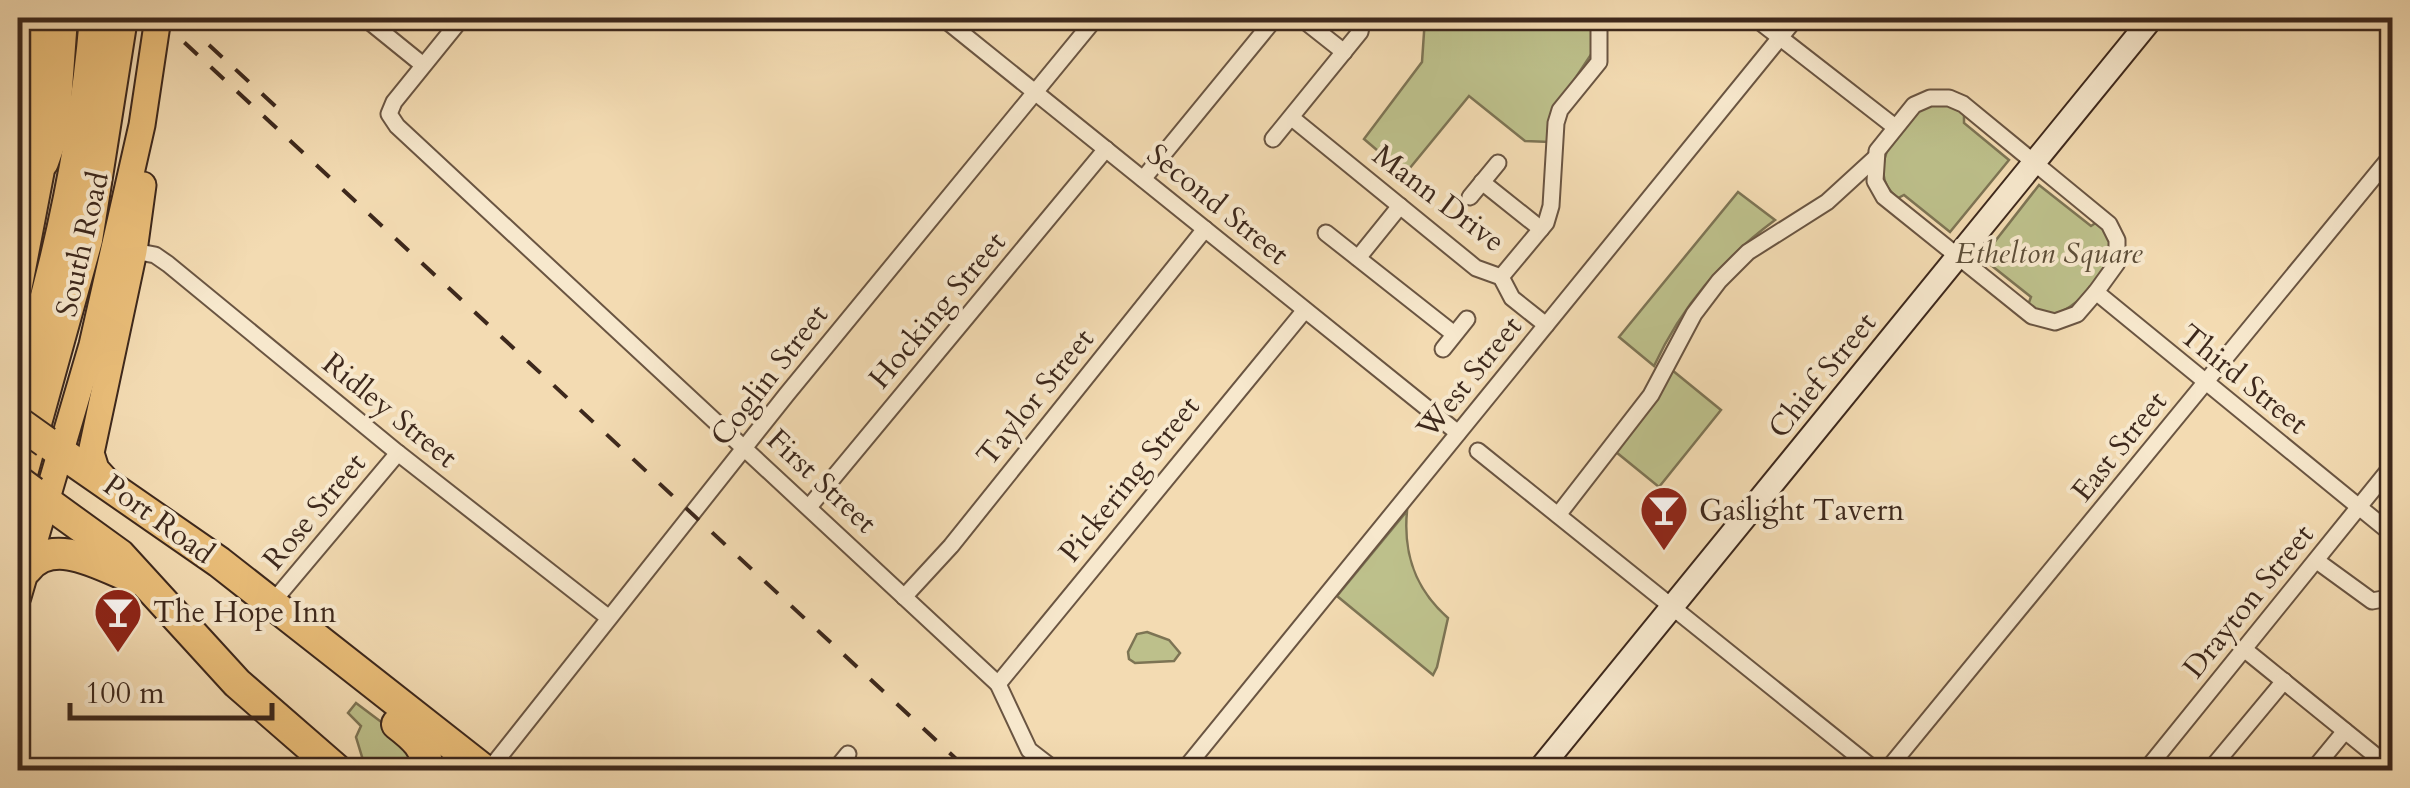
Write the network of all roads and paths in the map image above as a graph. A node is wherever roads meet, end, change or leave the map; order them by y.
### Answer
1 (42, 18) edge
2 (62, 18) edge
3 (95, 18) edge
4 (122, 18) edge
5 (158, 18) edge
6 (365, 18) edge
7 (462, 18) edge
8 (943, 18) edge
9 (1096, 18) edge
10 (1275, 18) edge
11 (1301, 18) edge
12 (1363, 18) edge
13 (1598, 18) edge
14 (1755, 18) edge
15 (1796, 18) edge
16 (2152, 18) edge
17 (1780, 37) junction
18 (1344, 52) junction
19 (423, 65) junction
20 (1034, 90) junction
21 (1292, 118) junction
22 (142, 126) junction
23 (1895, 128) junction
24 (1273, 139) dead end
25 (1106, 149) junction
26 (2392, 154) edge
27 (1874, 160) junction
28 (43, 162) junction
29 (1498, 162) dead end
30 (2034, 162) junction
31 (1143, 179) junction
32 (1851, 179) junction
33 (1482, 182) junction
34 (1878, 186) junction
35 (1470, 198) dead end
36 (1400, 206) junction
37 (1204, 229) junction
38 (1540, 230) junction
39 (1326, 233) dead end
40 (134, 251) junction
41 (1958, 256) junction
42 (1358, 258) junction
43 (1502, 277) junction
44 (2096, 292) junction
45 (18, 293) edge
46 (1304, 310) junction
47 (1467, 319) dead end
48 (1546, 325) junction
49 (1454, 334) junction
50 (1443, 349) dead end
51 (2206, 384) junction
52 (18, 393) edge
53 (18, 422) edge
54 (1458, 433) junction
55 (54, 446) junction
56 (746, 448) junction
57 (1478, 450) dead end
58 (398, 452) junction
59 (2392, 466) edge
60 (115, 487) junction
61 (29, 490) edge
62 (809, 506) junction
63 (2358, 508) junction
64 (1558, 515) junction
65 (2392, 534) edge
66 (2317, 561) junction
67 (22, 583) edge
68 (152, 586) junction
69 (2392, 591) edge
70 (904, 597) junction
71 (271, 604) junction
72 (1671, 606) junction
73 (609, 618) junction
74 (304, 630) junction
75 (2244, 649) junction
76 (2284, 681) junction
77 (998, 684) junction
78 (2345, 730) junction
79 (848, 754) dead end
80 (2151, 769) edge
81 (2392, 769) edge
82 (337, 770) edge
83 (428, 770) edge
84 (486, 770) edge
85 (835, 770) edge
86 (1055, 770) edge
87 (1184, 770) edge
88 (1538, 770) edge
89 (1875, 770) edge
90 (1887, 770) edge
91 (2210, 770) edge
92 (2314, 770) edge

1 - 28 main road, South Road
2 - 28 highway
3 - 52 highway
4 - 61 highway
5 - 22 main road, South Road
6 - 19 street
7 - 19 street
8 - 20 street, Second Street
9 - 20 street, Coglin Street
10 - 31 street
11 - 18 street
12 - 18 street
13 - 38 street
14 - 17 street
15 - 17 street, West Street
16 - 30 street, Chief Street
17 - 23 street
17 - 48 street, West Street
18 - 21 street
19 - 56 street, First Street
20 - 25 street, Second Street
20 - 56 street, Coglin Street
21 - 24 street
21 - 36 street, Mann Drive
22 - 40 main road
22 - 55 main road, South Road
23 - 27 street
23 - 30 street
25 - 31 street, Second Street
25 - 62 street, Hocking Street
26 - 51 street, East Street
27 - 32 street
27 - 34 street
28 - 45 main road, South Road
29 - 33 street
30 - 41 street, Chief Street
30 - 44 street
31 - 37 street, Second Street
32 - 34 street
32 - 64 street
33 - 35 street
33 - 38 street
34 - 41 street
36 - 42 street
36 - 43 street, Mann Drive
37 - 46 street, Second Street
37 - 70 street, Taylor Street
38 - 43 street
39 - 42 street
40 - 58 street, Ridley Street
40 - 60 main road
41 - 44 street
41 - 72 street, Chief Street
42 - 49 street
43 - 48 street, Mann Drive
44 - 51 street, Third Street
46 - 54 street, Second Street
46 - 77 street, Pickering Street
47 - 49 street
48 - 54 street, West Street
49 - 50 street
51 - 63 street, Third Street
51 - 90 street, East Street
53 - 55 highway, Port Road, bridge
54 - 87 street, West Street
55 - 60 highway, Port Road
55 - 61 main road, South Road
56 - 62 street, First Street
56 - 73 street, Coglin Street
57 - 64 street
58 - 71 street, Rose Street
58 - 73 street, Ridley Street
59 - 63 street, Drayton Street
60 - 71 highway, Port Road
61 - 67 main road, South Road
61 - 68 highway, Port Road
62 - 70 street, First Street
63 - 65 street, Third Street
63 - 66 street, Drayton Street
64 - 72 street
66 - 69 street
66 - 75 street, Drayton Street
67 - 68 highway
68 - 82 highway, Port Road
70 - 77 street, First Street
71 - 74 highway, Port Road
72 - 88 street, Chief Street
72 - 89 street
73 - 84 street, Coglin Street
74 - 83 highway
74 - 84 highway, Port Road
75 - 76 street
75 - 80 street, Drayton Street
76 - 78 street
76 - 91 street
77 - 86 street, First Street
78 - 81 street
78 - 92 street
79 - 85 street

